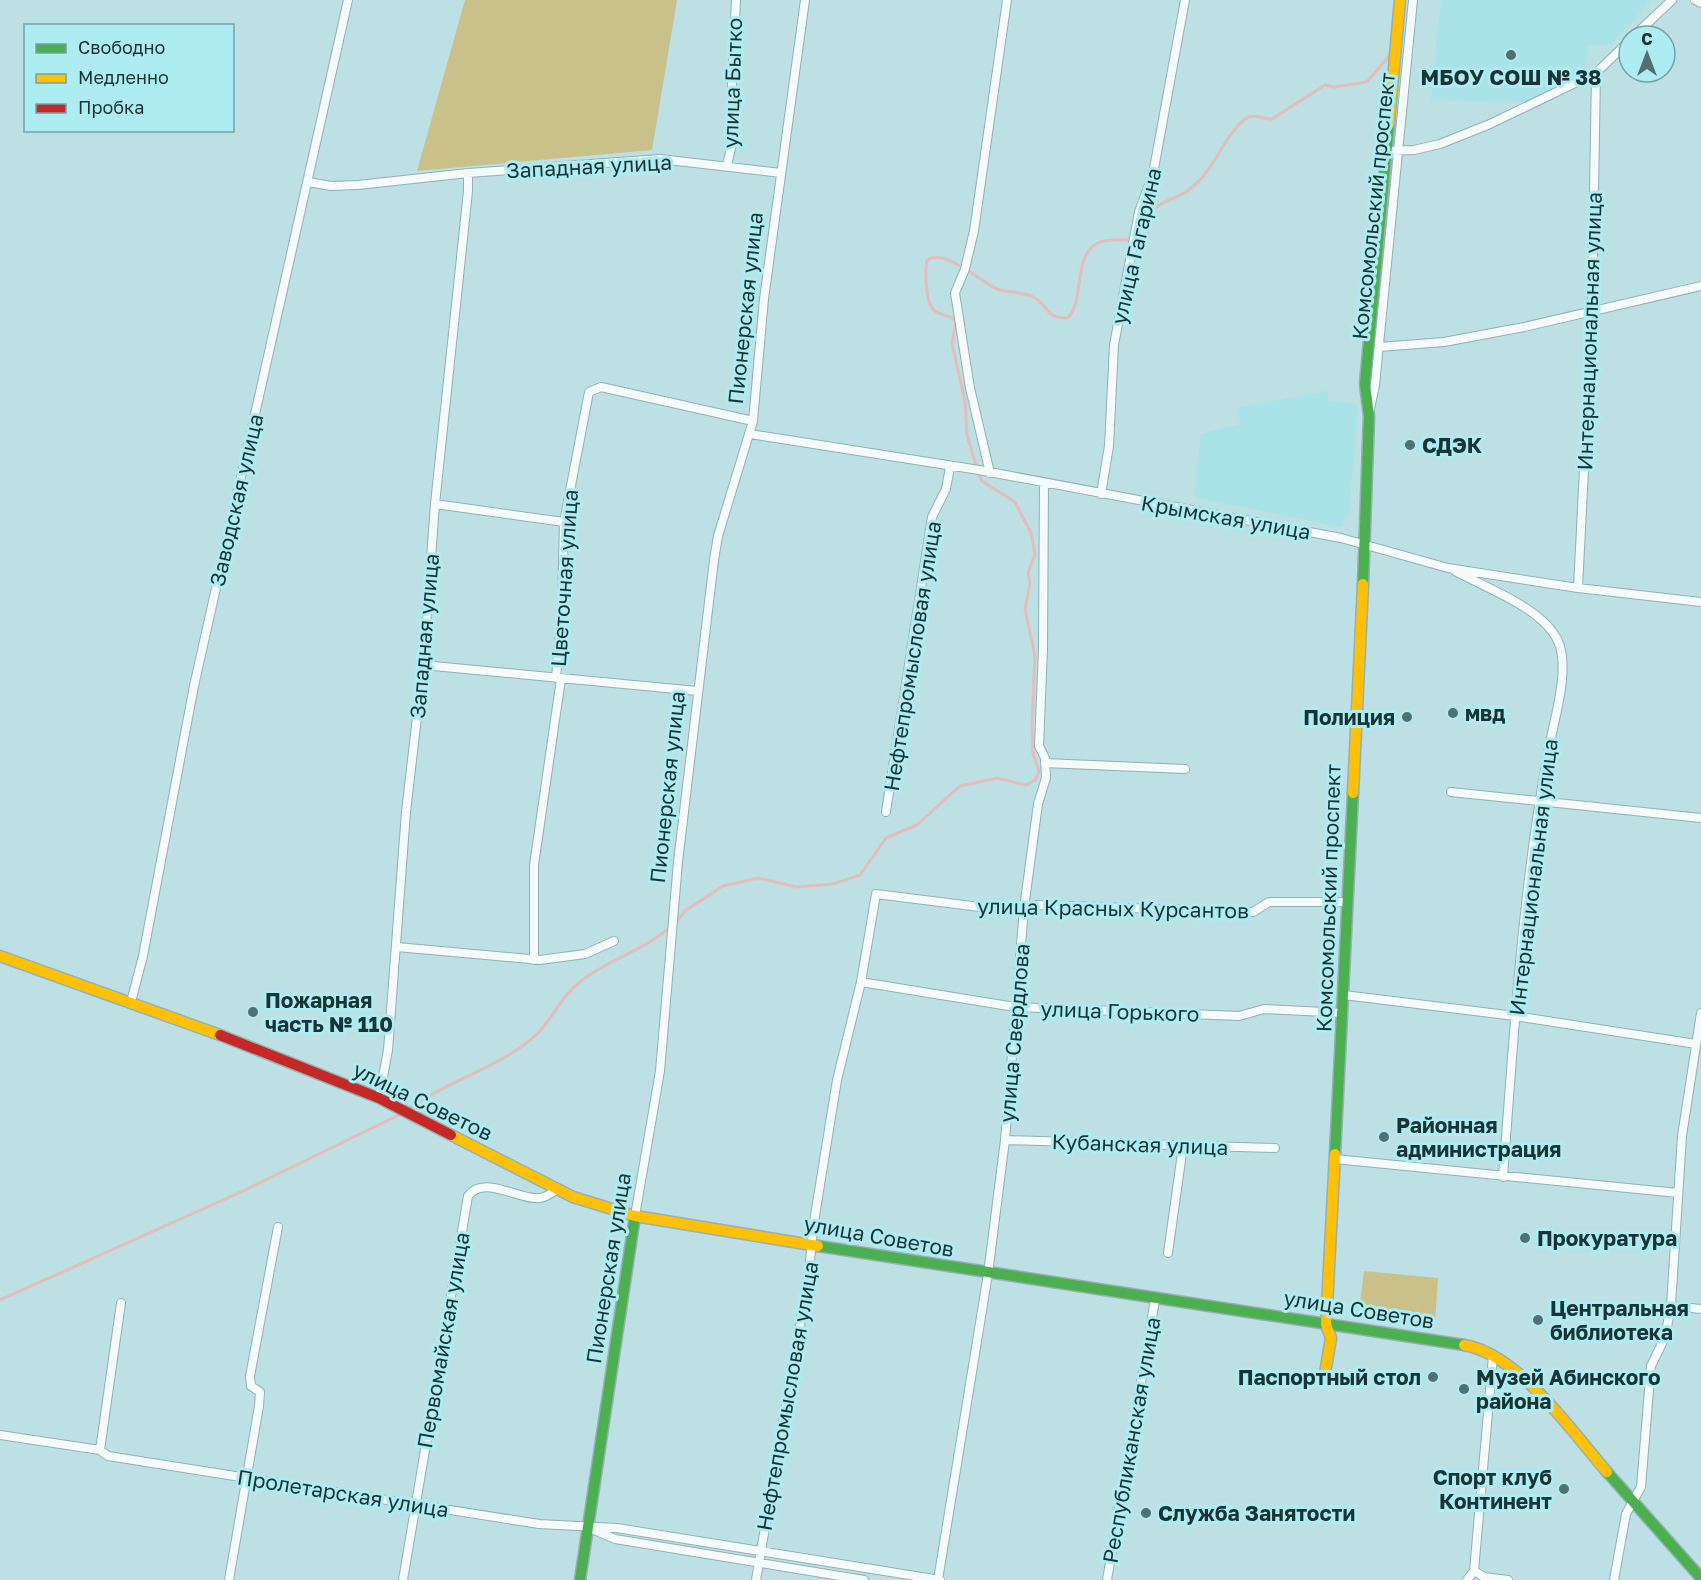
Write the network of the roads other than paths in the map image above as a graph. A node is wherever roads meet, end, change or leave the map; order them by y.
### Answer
1 (348, 0) edge
2 (736, 0) edge
3 (805, 0) edge
4 (1008, 0) edge
5 (1185, 0) edge
6 (1400, 0) edge
7 (1413, 0) edge
8 (1672, 0) edge
9 (1695, 0) edge
10 (1701, 3) edge
11 (1647, 24) edge
12 (1617, 53) edge
13 (1596, 73) junction
14 (1392, 152) junction
15 (727, 165) junction
16 (468, 173) junction
17 (781, 173) junction
18 (308, 182) junction
19 (1701, 286) edge
20 (1592, 311) junction
21 (1379, 347) junction
22 (1369, 416) junction
23 (753, 421) junction
24 (750, 434) junction
25 (950, 467) junction
26 (990, 473) junction
27 (1044, 484) junction
28 (1101, 494) junction
29 (435, 504) junction
30 (564, 522) junction
31 (1365, 543) junction
32 (1448, 568) junction
33 (1578, 588) junction
34 (1701, 602) edge
35 (423, 666) junction
36 (559, 678) junction
37 (697, 691) junction
38 (1045, 763) junction
39 (1185, 768) dead end
40 (1450, 792) dead end
41 (1538, 802) junction
42 (886, 812) dead end
43 (1701, 818) edge
44 (876, 894) joint
45 (1348, 902) junction
46 (1024, 908) junction
47 (614, 941) dead end
48 (397, 947) junction
49 (0, 956) edge
50 (534, 960) junction
51 (861, 982) junction
52 (1344, 995) junction
53 (131, 1002) junction
54 (1015, 1007) junction
55 (1343, 1013) junction
56 (1701, 1013) edge
57 (1515, 1016) junction
58 (1696, 1044) junction
59 (379, 1098) junction
60 (1005, 1140) junction
61 (1183, 1146) junction
62 (1275, 1148) dead end
63 (1335, 1160) junction
64 (1503, 1176) junction
65 (557, 1189) junction
66 (1678, 1193) junction
67 (635, 1216) junction
68 (278, 1227) dead end
69 (813, 1244) junction
70 (1168, 1253) dead end
71 (988, 1274) junction
72 (1155, 1300) junction
73 (121, 1303) dead end
74 (1671, 1306) junction
75 (1701, 1309) edge
76 (1326, 1324) junction
77 (1493, 1356) junction
78 (1324, 1379) dead end
79 (0, 1435) edge
80 (100, 1450) junction
81 (246, 1476) junction
82 (1635, 1503) junction
83 (415, 1505) junction
84 (588, 1527) junction
85 (761, 1551) junction
86 (759, 1563) junction
87 (1474, 1571) junction
88 (1701, 1578) edge
89 (229, 1580) edge
90 (403, 1580) edge
91 (580, 1580) edge
92 (756, 1580) edge
93 (864, 1580) edge
94 (938, 1580) edge
95 (1107, 1580) edge
96 (1467, 1580) edge
97 (1508, 1580) edge
98 (1614, 1580) edge

1 - 18 street, Заводская улица
2 - 15 street, улица Бытко
3 - 17 street, Пионерская улица
4 - 26 street
5 - 28 street, улица Гагарина
6 - 14 main road, Комсомольский проспект
7 - 14 street, Комсомольский проспект
8 - 11 street
9 - 10 street
12 - 13 street
13 - 14 street
13 - 20 street, Интернациональная улица
14 - 21 street, Комсомольский проспект
14 - 22 main road, Комсомольский проспект
15 - 16 street, Западная улица
15 - 17 street, Западная улица
16 - 18 street, Западная улица
16 - 29 street, Западная улица
17 - 23 street, Пионерская улица
18 - 53 street, Заводская улица
19 - 20 street
20 - 21 street
20 - 33 street, Интернациональная улица
21 - 22 street, Комсомольский проспект
22 - 31 main road, Комсомольский проспект
23 - 24 street, Пионерская улица
23 - 30 street, Цветочная улица
24 - 25 street, Крымская улица
24 - 37 street, Пионерская улица
25 - 26 street, Крымская улица
25 - 42 street, Нефтепромысловая улица
26 - 27 street, Крымская улица
27 - 28 street, Крымская улица
27 - 38 street, улица Свердлова
28 - 31 street, Крымская улица
29 - 30 street
29 - 35 street, Западная улица
30 - 36 street, Цветочная улица
31 - 32 street, Крымская улица
31 - 45 main road, Комсомольский проспект
32 - 33 street, Крымская улица
32 - 41 street, Интернациональная улица
33 - 34 street, Крымская улица
35 - 36 street
35 - 48 street, Западная улица
36 - 37 street
36 - 50 street, Цветочная улица
37 - 67 street, Пионерская улица
38 - 39 street
38 - 46 street, улица Свердлова
40 - 41 street
41 - 43 street
41 - 57 street, Интернациональная улица
44 - 46 street, улица Красных Курсантов
44 - 51 street, Нефтепромысловая улица
45 - 46 street, улица Красных Курсантов
45 - 52 main road, Комсомольский проспект
46 - 54 street, улица Свердлова
47 - 50 street
48 - 50 street
48 - 59 street, Западная улица
49 - 53 main road, улица Советов
51 - 54 street, улица Горького
51 - 69 street, Нефтепромысловая улица
52 - 55 main road, Комсомольский проспект
52 - 57 street
53 - 59 main road, улица Советов
54 - 55 street, улица Горького
54 - 60 street, улица Свердлова
55 - 63 main road, Комсомольский проспект
56 - 58 street
57 - 58 street
57 - 64 street, Интернациональная улица
58 - 66 street
59 - 65 main road, улица Советов
60 - 61 street, Кубанская улица
60 - 71 street, улица Свердлова
61 - 62 street, Кубанская улица
61 - 70 street
63 - 64 street
63 - 76 main road, Комсомольский проспект
64 - 66 street
65 - 67 main road, улица Советов
65 - 83 street, Первомайская улица
66 - 74 street
67 - 69 main road, улица Советов
67 - 84 main road, Пионерская улица
68 - 81 street
69 - 71 main road, улица Советов
69 - 85 street, Нефтепромысловая улица
71 - 72 main road, улица Советов
71 - 94 street, улица Свердлова
72 - 76 main road, улица Советов
72 - 95 street, Республиканская улица
73 - 80 street
74 - 75 street
74 - 82 street
76 - 77 main road, улица Советов
76 - 78 main road, Комсомольский проспект
77 - 82 main road, улица Советов
77 - 87 street
79 - 80 street, Пролетарская улица
80 - 81 street, Пролетарская улица
81 - 83 street, Пролетарская улица
81 - 89 street
82 - 88 main road, улица Советов
82 - 98 street
83 - 84 street, Пролетарская улица
83 - 90 street, Первомайская улица
84 - 85 street, Пролетарская улица
84 - 86 street, Пролетарская улица
84 - 91 main road, Пионерская улица
85 - 86 street, Нефтепромысловая улица
85 - 94 street, Пролетарская улица
86 - 92 street, Нефтепромысловая улица
86 - 93 street, Пролетарская улица
87 - 96 street
87 - 97 street

